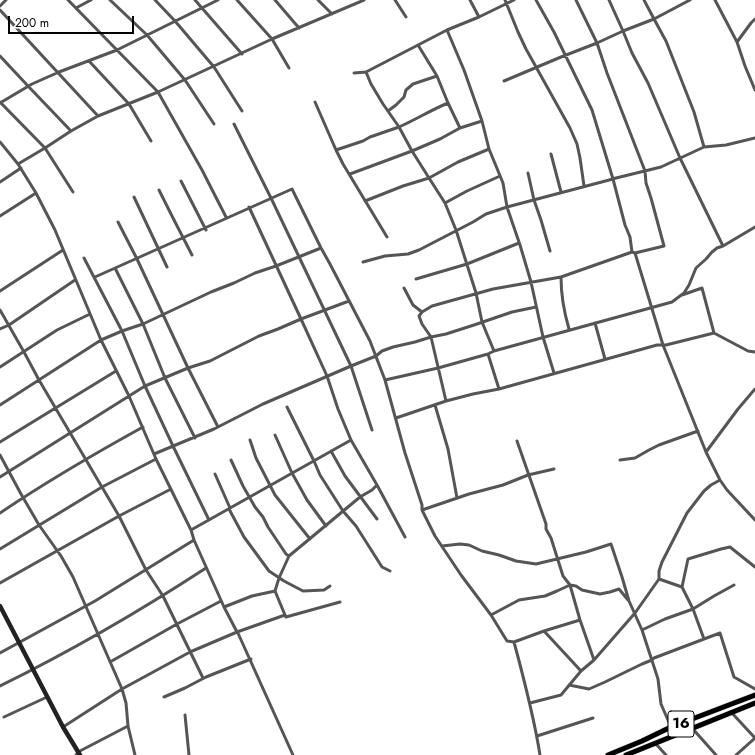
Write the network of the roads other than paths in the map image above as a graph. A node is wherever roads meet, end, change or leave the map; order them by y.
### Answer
1 (6, 0) edge
2 (68, 0) edge
3 (91, 0) edge
4 (110, 0) edge
5 (155, 0) edge
6 (195, 0) edge
7 (218, 0) edge
8 (237, 0) edge
9 (275, 0) edge
10 (318, 0) edge
11 (364, 0) edge
12 (395, 0) edge
13 (470, 0) edge
14 (514, 0) edge
15 (536, 0) edge
16 (576, 0) edge
17 (609, 0) edge
18 (644, 0) edge
19 (690, 0) edge
20 (716, 0) edge
21 (358, 1) edge
22 (505, 2) edge
23 (0, 6) edge
24 (76, 8) junction
25 (203, 8) junction
26 (0, 10) edge
27 (332, 14) junction
28 (406, 17) dead end
29 (479, 17) junction
30 (755, 19) edge
31 (654, 20) junction
32 (175, 21) junction
33 (299, 28) junction
34 (447, 30) junction
35 (623, 31) junction
36 (147, 35) junction
37 (272, 40) junction
38 (737, 42) junction
39 (597, 43) junction
40 (418, 44) junction
41 (117, 50) junction
42 (242, 54) junction
43 (566, 55) junction
44 (0, 56) edge
45 (89, 61) junction
46 (214, 67) junction
47 (289, 68) dead end
48 (536, 68) junction
49 (59, 72) junction
50 (366, 72) junction
51 (354, 73) dead end
52 (437, 76) junction
53 (185, 80) junction
54 (504, 81) dead end
55 (28, 86) junction
56 (755, 90) edge
57 (158, 92) junction
58 (0, 102) edge
59 (315, 102) dead end
60 (448, 103) junction
61 (129, 104) junction
62 (242, 111) dead end
63 (388, 111) junction
64 (98, 116) junction
65 (482, 121) junction
66 (214, 124) dead end
67 (234, 124) dead end
68 (399, 127) junction
69 (460, 128) junction
70 (71, 131) junction
71 (755, 138) edge
72 (151, 141) dead end
73 (0, 142) edge
74 (704, 147) junction
75 (45, 148) junction
76 (489, 149) junction
77 (336, 150) junction
78 (412, 151) junction
79 (551, 154) dead end
80 (680, 158) junction
81 (18, 164) junction
82 (21, 168) junction
83 (645, 171) junction
84 (528, 173) dead end
85 (350, 174) junction
86 (500, 176) junction
87 (429, 178) junction
88 (613, 179) junction
89 (181, 181) dead end
90 (0, 182) edge
91 (584, 186) junction
92 (159, 190) dead end
93 (74, 192) dead end
94 (561, 192) junction
95 (36, 193) junction
96 (134, 197) dead end
97 (271, 198) junction
98 (534, 200) junction
99 (365, 201) junction
100 (445, 203) junction
101 (249, 207) junction
102 (507, 207) junction
103 (0, 216) edge
104 (226, 217) dead end
105 (118, 222) dead end
106 (755, 226) edge
107 (206, 230) dead end
108 (456, 230) junction
109 (387, 237) dead end
110 (520, 244) junction
111 (723, 246) junction
112 (321, 248) junction
113 (63, 250) junction
114 (550, 251) dead end
115 (634, 252) junction
116 (192, 255) dead end
117 (298, 257) junction
118 (84, 258) dead end
119 (137, 259) junction
120 (363, 262) dead end
121 (467, 264) junction
122 (276, 266) junction
123 (167, 267) dead end
124 (115, 268) junction
125 (95, 277) junction
126 (561, 277) junction
127 (416, 278) dead end
128 (75, 280) junction
129 (531, 282) junction
130 (404, 288) dead end
131 (0, 291) edge
132 (476, 293) junction
133 (678, 296) junction
134 (349, 301) junction
135 (536, 307) junction
136 (652, 308) junction
137 (0, 310) edge
138 (324, 310) junction
139 (422, 312) junction
140 (90, 314) junction
141 (163, 314) junction
142 (302, 318) junction
143 (482, 322) junction
144 (595, 323) junction
145 (143, 324) junction
146 (9, 325) junction
147 (0, 329) edge
148 (569, 329) dead end
149 (122, 331) junction
150 (714, 334) junction
151 (431, 337) junction
152 (543, 337) junction
153 (101, 340) junction
154 (663, 345) junction
155 (494, 351) junction
156 (24, 352) junction
157 (755, 352) edge
158 (488, 354) junction
159 (376, 356) junction
160 (605, 360) junction
161 (351, 366) junction
162 (0, 368) edge
163 (188, 368) junction
164 (438, 368) junction
165 (116, 371) junction
166 (554, 373) junction
167 (327, 376) junction
168 (165, 378) junction
169 (39, 380) junction
170 (385, 380) junction
171 (145, 386) junction
172 (499, 389) junction
173 (755, 389) edge
174 (129, 396) junction
175 (446, 401) junction
176 (0, 405) edge
177 (435, 405) junction
178 (56, 407) junction
179 (287, 407) dead end
180 (396, 418) junction
181 (143, 427) junction
182 (218, 427) junction
183 (372, 430) dead end
184 (698, 431) junction
185 (70, 433) junction
186 (275, 435) dead end
187 (195, 438) junction
188 (250, 440) dead end
189 (351, 440) junction
190 (517, 441) dead end
191 (0, 442) edge
192 (173, 446) junction
193 (332, 451) junction
194 (706, 452) junction
195 (154, 454) junction
196 (0, 455) edge
197 (85, 459) junction
198 (156, 459) junction
199 (231, 460) dead end
200 (620, 460) dead end
201 (314, 461) junction
202 (554, 468) dead end
203 (9, 471) junction
204 (292, 473) junction
205 (214, 474) dead end
206 (528, 475) junction
207 (0, 477) edge
208 (720, 480) junction
209 (271, 485) junction
210 (377, 485) junction
211 (102, 487) junction
212 (171, 489) junction
213 (250, 497) junction
214 (360, 497) junction
215 (23, 498) junction
216 (457, 498) junction
217 (230, 508) junction
218 (422, 510) junction
219 (343, 511) junction
220 (0, 513) edge
221 (119, 516) junction
222 (377, 519) dead end
223 (209, 520) junction
224 (755, 520) edge
225 (39, 525) junction
226 (326, 526) junction
227 (191, 530) junction
228 (405, 537) dead end
229 (310, 539) junction
230 (194, 540) junction
231 (442, 546) junction
232 (0, 549) edge
233 (289, 556) junction
234 (557, 559) junction
235 (755, 567) edge
236 (206, 568) junction
237 (146, 570) junction
238 (390, 571) dead end
239 (278, 578) junction
240 (659, 579) junction
241 (0, 583) edge
242 (570, 585) junction
243 (734, 585) dead end
244 (330, 586) dead end
245 (682, 587) junction
246 (275, 591) junction
247 (163, 596) junction
248 (629, 601) junction
249 (340, 602) dead end
250 (223, 604) junction
251 (0, 606) edge
252 (693, 609) junction
253 (635, 613) junction
254 (285, 615) junction
255 (491, 615) junction
256 (580, 620) junction
257 (177, 624) junction
258 (642, 630) junction
259 (544, 631) junction
260 (237, 632) junction
261 (98, 634) junction
262 (704, 639) junction
263 (514, 642) junction
264 (0, 652) edge
265 (190, 652) junction
266 (251, 659) dead end
267 (594, 660) junction
268 (652, 660) junction
269 (110, 662) junction
270 (33, 670) junction
271 (581, 671) junction
272 (203, 678) junction
273 (570, 685) junction
274 (0, 686) edge
275 (122, 689) junction
276 (755, 690) edge
277 (755, 695) edge
278 (47, 697) junction
279 (164, 697) dead end
280 (530, 703) junction
281 (755, 703) edge
282 (731, 712) junction
283 (185, 716) dead end
284 (4, 717) dead end
285 (594, 718) dead end
286 (128, 726) junction
287 (63, 727) junction
288 (671, 727) junction
289 (692, 728) junction
290 (537, 736) junction
291 (755, 738) edge
292 (655, 743) junction
293 (78, 754) edge
294 (135, 755) edge
295 (190, 755) edge
296 (293, 755) edge
297 (540, 755) edge
298 (608, 755) edge
299 (626, 755) edge
300 (666, 755) edge
301 (716, 755) edge
302 (736, 755) edge

1 - 23 street
2 - 24 street
3 - 24 street
4 - 36 street
5 - 32 street
6 - 25 street
7 - 25 street
8 - 37 street
9 - 33 street
10 - 27 street
11 - 21 street
12 - 28 street
13 - 29 street
14 - 22 street
15 - 43 street
16 - 39 street
17 - 35 street
18 - 31 street
19 - 31 street
20 - 38 street
21 - 27 street
22 - 29 street
22 - 48 street
24 - 41 street
25 - 32 street
25 - 42 street
26 - 49 street
27 - 33 street
29 - 34 street
30 - 38 street
31 - 35 street
31 - 74 street
32 - 36 street
32 - 46 street
33 - 37 street
34 - 40 street
34 - 65 street
35 - 39 street
35 - 80 street
36 - 41 street
36 - 53 street
37 - 42 street
37 - 47 street
38 - 56 street
39 - 43 street
39 - 83 street
40 - 50 street
40 - 52 street
41 - 45 street
41 - 57 street
42 - 46 street
43 - 48 street
43 - 88 street
44 - 55 street
45 - 49 street
45 - 61 street
46 - 53 street
46 - 62 street
48 - 54 street
48 - 91 street
49 - 55 street
49 - 64 street
50 - 51 street
50 - 63 street
52 - 60 street
52 - 63 street
53 - 57 street
53 - 66 street
55 - 58 street
55 - 70 street
57 - 61 street
57 - 104 street
58 - 75 street
59 - 77 street
60 - 68 street
60 - 69 street
61 - 64 street
61 - 72 street
63 - 68 street
64 - 70 street
65 - 69 street
65 - 76 street
67 - 97 street
68 - 77 street
68 - 78 street
69 - 78 street
70 - 75 street
71 - 74 street
73 - 81 street
74 - 80 street
75 - 81 street
75 - 93 street
76 - 86 street
76 - 87 street
77 - 85 street
78 - 85 street
78 - 87 street
79 - 94 street
80 - 83 street
80 - 111 street
81 - 82 street
82 - 90 street
82 - 95 street
83 - 88 street
83 - 115 street
84 - 98 street
85 - 99 street
86 - 100 street
86 - 102 street
87 - 99 street
87 - 100 street
88 - 91 street
88 - 102 street
88 - 115 street
89 - 107 street
91 - 94 street
92 - 116 street
94 - 98 street
95 - 103 street
95 - 113 street
96 - 123 street
97 - 101 street
97 - 112 street
97 - 117 street
98 - 102 street
98 - 114 street
99 - 109 street
100 - 108 street
101 - 119 street
101 - 122 street
102 - 108 street
102 - 110 street
105 - 119 street
106 - 111 street
108 - 120 street
108 - 121 street
110 - 121 street
110 - 129 street
111 - 133 street
112 - 117 street
112 - 134 street
113 - 128 street
113 - 131 street
115 - 126 street
115 - 136 street
117 - 122 street
117 - 138 street
118 - 125 street
119 - 124 street
119 - 141 street
121 - 127 street
121 - 132 street
122 - 141 street
122 - 142 street
124 - 125 street
124 - 145 street
125 - 149 street
126 - 129 street
126 - 148 street
128 - 140 street
128 - 146 street
129 - 132 street
129 - 135 street
130 - 139 street
132 - 139 street
132 - 143 street
133 - 136 street
133 - 150 street
134 - 138 street
134 - 159 street
135 - 143 street
135 - 152 street
136 - 144 street
136 - 154 street
137 - 146 street
138 - 142 street
138 - 161 street
139 - 151 street
140 - 153 street
140 - 156 street
141 - 145 street
141 - 163 street
142 - 163 street
142 - 167 street
143 - 151 street
143 - 155 street
144 - 152 street
144 - 160 street
145 - 149 street
145 - 168 street
146 - 147 street
146 - 156 street
149 - 153 street
149 - 171 street
150 - 154 street
150 - 157 street
151 - 159 street
151 - 164 street
152 - 155 street
152 - 166 street
153 - 165 street
153 - 169 street
154 - 160 street
154 - 184 street
155 - 158 street
156 - 162 street
156 - 169 street
158 - 164 street
158 - 172 street
159 - 161 street
159 - 170 street
160 - 166 street
161 - 167 street
161 - 183 street
163 - 168 street
163 - 182 street
164 - 170 street
164 - 175 street
165 - 174 street
165 - 178 street
166 - 172 street
167 - 182 street
167 - 189 street
168 - 171 street
168 - 187 street
169 - 176 street
169 - 178 street
170 - 180 street
171 - 174 street
171 - 192 street
172 - 175 street
173 - 194 street
174 - 181 street
174 - 185 street
175 - 177 street
177 - 180 street
177 - 216 street
178 - 185 street
178 - 191 street
179 - 201 street
180 - 218 street
181 - 195 street
181 - 197 street
182 - 187 street
184 - 194 street
184 - 200 street
185 - 197 street
185 - 203 street
186 - 204 street
187 - 192 street
188 - 209 street
189 - 193 street
189 - 210 street
190 - 206 street
192 - 195 street
192 - 223 street
193 - 201 street
193 - 214 street
194 - 208 street
195 - 198 street
196 - 203 street
197 - 211 street
197 - 215 street
198 - 211 street
198 - 212 street
199 - 213 street
201 - 204 street
201 - 219 street
202 - 206 street
203 - 207 street
203 - 215 street
204 - 209 street
204 - 226 street
205 - 217 street
206 - 216 street
206 - 234 street
208 - 224 street
208 - 240 street
209 - 213 street
209 - 229 street
210 - 214 street
210 - 228 street
211 - 221 street
211 - 225 street
212 - 221 street
212 - 227 street
213 - 217 street
213 - 233 street
214 - 219 street
214 - 222 street
215 - 220 street
215 - 225 street
216 - 218 street
217 - 223 street
217 - 239 street
218 - 231 street
219 - 226 street
219 - 238 street
221 - 237 street
221 - 241 street
223 - 227 street
225 - 232 street
225 - 261 street
226 - 229 street
227 - 230 street
229 - 233 street
230 - 236 street
230 - 237 street
231 - 234 street
231 - 255 street
233 - 239 street
234 - 242 street
234 - 248 street
235 - 245 street
236 - 247 street
236 - 250 street
237 - 247 street
237 - 264 street
239 - 244 street
239 - 246 street
240 - 245 street
240 - 253 street
242 - 248 street
242 - 255 street
242 - 256 street
243 - 252 street
245 - 252 street
246 - 250 street
246 - 254 street
247 - 257 street
247 - 261 street
248 - 253 street
249 - 254 street
250 - 257 street
250 - 260 street
250 - 296 street
251 - 270 main road
252 - 258 street
252 - 262 street
253 - 258 street
253 - 267 street
254 - 260 street
255 - 263 street
256 - 259 street
256 - 267 street
257 - 265 street
257 - 269 street
258 - 268 street
259 - 263 street
259 - 271 street
260 - 265 street
261 - 269 street
261 - 270 street
262 - 268 street
262 - 276 street
263 - 280 street
265 - 272 street
265 - 275 street
266 - 272 street
267 - 271 street
268 - 273 street
268 - 288 street
269 - 275 street
270 - 274 street
270 - 278 main road
271 - 273 street
272 - 279 street
273 - 280 street
275 - 286 street
275 - 287 street
277 - 288 main road, 16
278 - 284 street
278 - 287 main road
280 - 290 street
281 - 282 main road, 16
282 - 289 main road, 16
282 - 291 street
283 - 295 street
285 - 290 street
286 - 293 street
286 - 294 street
287 - 293 main road
288 - 298 main road, 16
289 - 292 main road, 16
289 - 301 street
290 - 297 street
291 - 302 street
292 - 299 main road, 16
292 - 300 street

